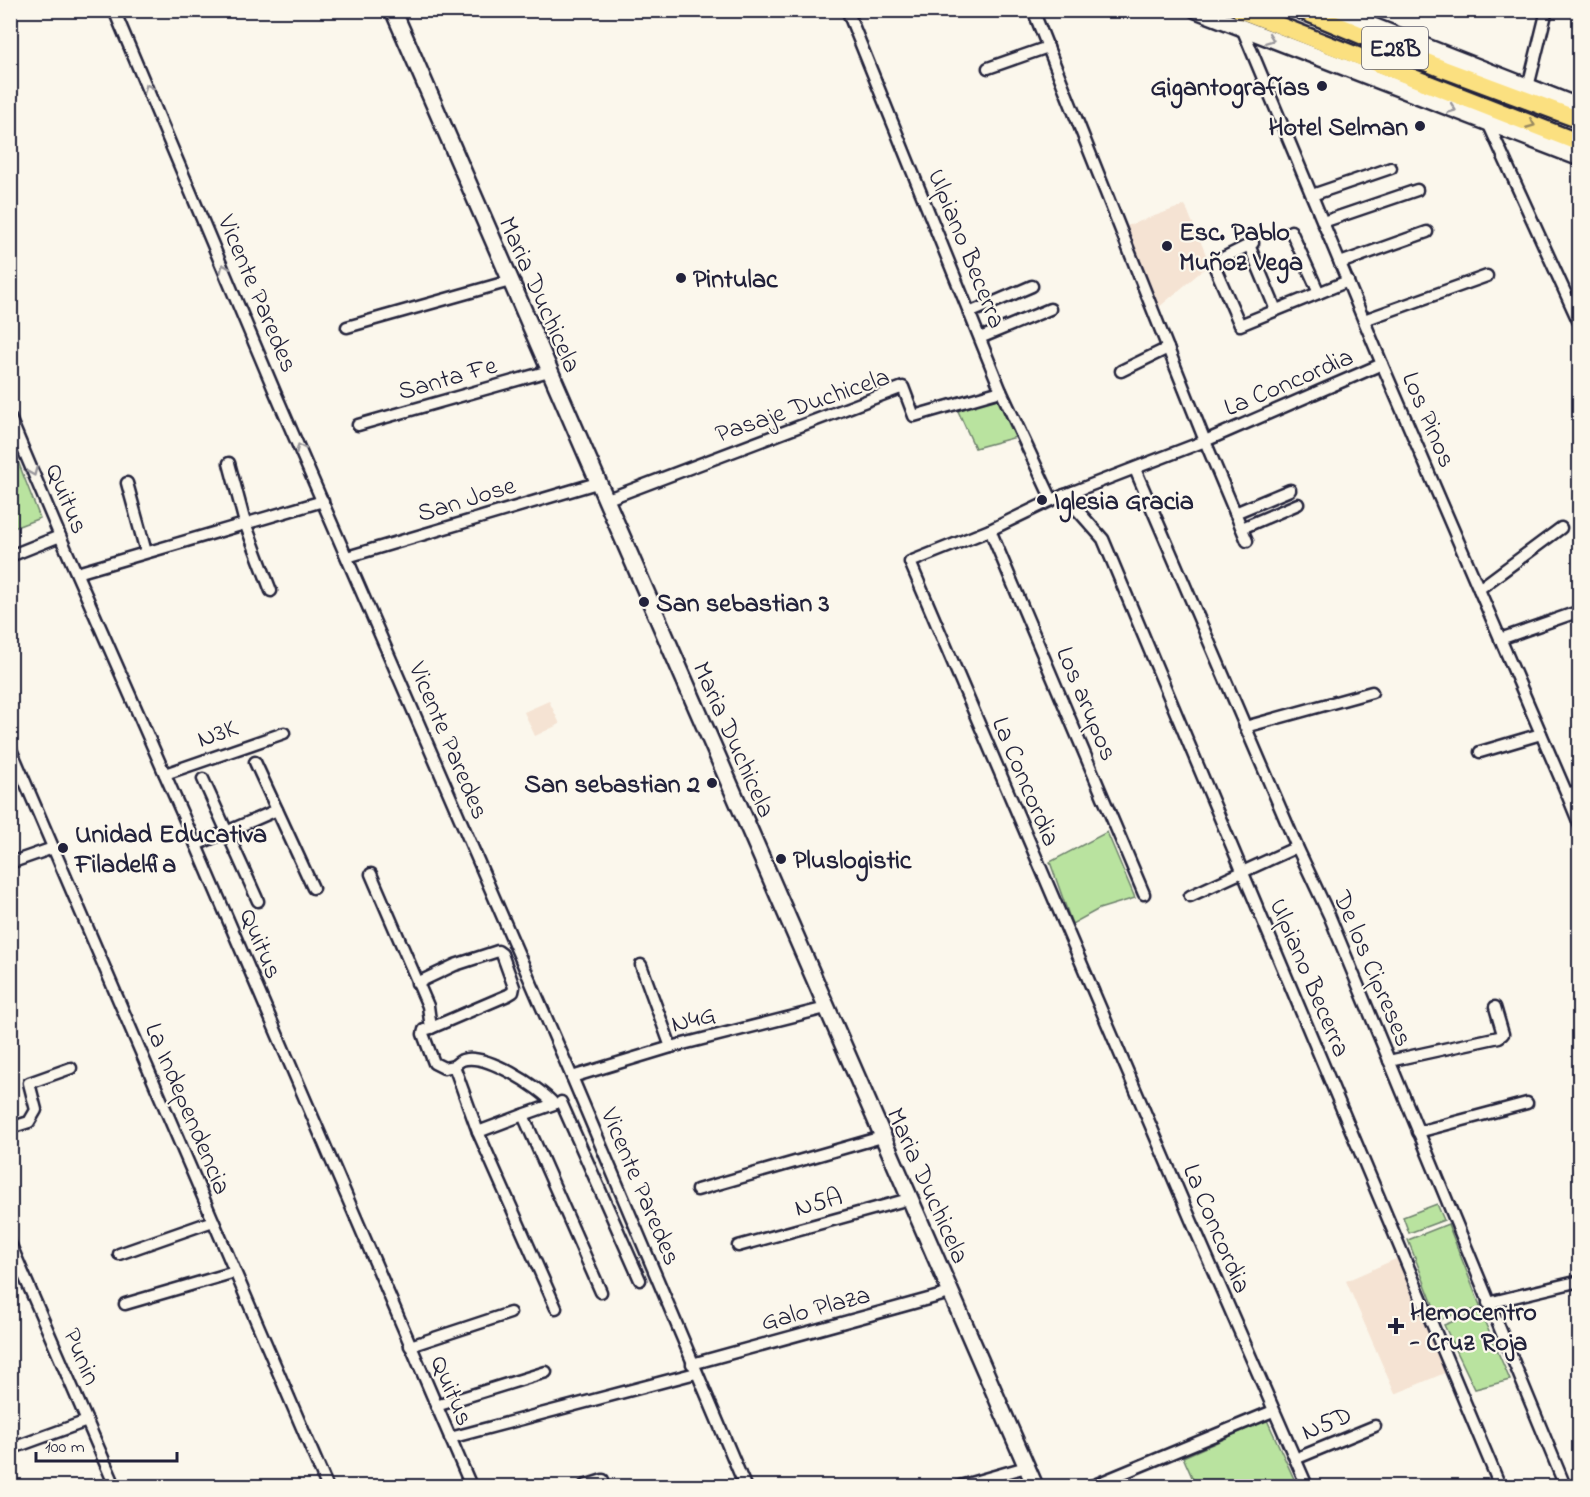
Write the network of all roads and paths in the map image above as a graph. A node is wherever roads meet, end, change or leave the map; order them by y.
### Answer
1 (114, 10) edge
2 (393, 10) edge
3 (847, 10) edge
4 (1033, 10) edge
5 (1196, 10) edge
6 (1240, 10) edge
7 (1301, 10) edge
8 (1332, 10) edge
9 (1547, 10) edge
10 (1242, 28) junction
11 (1048, 47) junction
12 (988, 69) dead end
13 (1443, 69) junction
14 (1405, 75) junction
15 (1489, 86) junction
16 (1528, 87) junction
17 (1457, 95) junction
18 (1580, 107) edge
19 (1580, 120) edge
20 (1488, 123) junction
21 (1580, 143) edge
22 (1580, 158) edge
23 (1392, 168) dead end
24 (1416, 190) dead end
25 (1312, 195) junction
26 (1323, 222) junction
27 (1291, 231) dead end
28 (1427, 232) dead end
29 (1340, 263) junction
30 (1487, 276) dead end
31 (510, 281) junction
32 (1348, 281) junction
33 (1032, 286) dead end
34 (1319, 293) junction
35 (1050, 309) dead end
36 (1276, 310) junction
37 (969, 312) junction
38 (1364, 320) junction
39 (1580, 325) edge
40 (346, 327) dead end
41 (980, 338) junction
42 (1168, 348) junction
43 (1383, 364) junction
44 (549, 371) junction
45 (1122, 371) dead end
46 (1001, 391) junction
47 (10, 418) edge
48 (358, 426) dead end
49 (1205, 441) junction
50 (229, 463) dead end
51 (1136, 469) junction
52 (127, 483) dead end
53 (597, 483) junction
54 (1290, 490) dead end
55 (1064, 495) junction
56 (605, 500) junction
57 (1052, 500) junction
58 (323, 501) junction
59 (1298, 504) dead end
60 (1235, 513) junction
61 (245, 523) junction
62 (1242, 528) junction
63 (1561, 528) dead end
64 (990, 530) junction
65 (60, 537) junction
66 (1247, 541) dead end
67 (147, 552) junction
68 (10, 556) edge
69 (347, 557) junction
70 (77, 573) junction
71 (1479, 589) junction
72 (271, 591) dead end
73 (1580, 611) edge
74 (1500, 639) junction
75 (1372, 692) dead end
76 (1245, 727) junction
77 (284, 733) dead end
78 (1541, 734) junction
79 (10, 747) edge
80 (1480, 752) dead end
81 (255, 762) dead end
82 (165, 774) junction
83 (202, 779) dead end
84 (1580, 790) edge
85 (1567, 794) junction
86 (277, 810) junction
87 (1580, 826) edge
88 (226, 832) junction
89 (196, 845) junction
90 (1297, 847) junction
91 (53, 848) junction
92 (10, 863) edge
93 (1242, 872) junction
94 (371, 874) dead end
95 (313, 888) dead end
96 (1144, 894) dead end
97 (1190, 896) dead end
98 (258, 901) dead end
99 (641, 966) dead end
100 (417, 983) junction
101 (1495, 1007) dead end
102 (826, 1008) junction
103 (431, 1028) junction
104 (671, 1047) junction
105 (1389, 1061) junction
106 (454, 1066) junction
107 (71, 1068) dead end
108 (572, 1077) junction
109 (579, 1095) junction
110 (558, 1103) junction
111 (1527, 1103) dead end
112 (523, 1116) junction
113 (10, 1128) edge
114 (478, 1132) junction
115 (1418, 1132) junction
116 (882, 1137) junction
117 (697, 1190) dead end
118 (909, 1199) junction
119 (213, 1221) junction
120 (10, 1243) edge
121 (738, 1246) dead end
122 (119, 1254) dead end
123 (235, 1272) junction
124 (640, 1280) dead end
125 (1580, 1281) edge
126 (601, 1292) dead end
127 (951, 1293) junction
128 (1488, 1303) junction
129 (125, 1304) dead end
130 (556, 1308) dead end
131 (510, 1313) dead end
132 (410, 1346) junction
133 (694, 1368) junction
134 (546, 1372) dead end
135 (436, 1406) junction
136 (1273, 1411) junction
137 (87, 1421) junction
138 (1375, 1426) dead end
139 (450, 1438) junction
140 (10, 1449) edge
141 (1295, 1459) junction
142 (1026, 1467) junction
143 (603, 1480) dead end
144 (115, 1486) edge
145 (327, 1486) edge
146 (471, 1486) edge
147 (584, 1486) edge
148 (745, 1486) edge
149 (960, 1486) edge
150 (1035, 1486) edge
151 (1092, 1486) edge
152 (1307, 1486) edge
153 (1500, 1486) edge
154 (1565, 1486) edge

58 -> 1 street, Vicente Paredes
2 - 31 main road, Maria Duchicela
3 - 37 street, Ulpiano Becerra
4 - 11 street
5 - 10 main road
6 - 14 highway, E28B
7 - 13 highway, E28B
8 - 16 main road
9 - 16 street
10 -> 20 main road
10 - 25 street, Los Pinos
11 - 12 street
11 - 42 street
13 - 14 highway
13 - 15 highway, E28B
14 - 17 highway, E28B
15 - 17 highway
15 - 19 highway, E28B
16 - 18 main road
17 -> 21 highway, E28B
20 - 22 main road
20 - 39 street
23 - 25 street
24 - 26 street
25 - 26 street, Los Pinos
26 - 29 street, Los Pinos
27 - 34 street
28 - 29 street
29 - 32 street, Los Pinos
30 - 38 street
31 - 40 street
31 - 44 main road, Maria Duchicela
32 - 34 street
32 - 38 street, Los Pinos
33 - 37 street
34 - 36 street
35 - 41 street
36 - 36 street
37 - 41 street, Ulpiano Becerra
38 - 43 street, Los Pinos
41 - 46 street, Ulpiano Becerra
42 - 45 street
42 - 49 street
43 - 49 street, La Concordia
43 - 71 street, Los Pinos
44 - 48 street, Santa Fe
44 - 53 main road, Maria Duchicela
46 - 56 street, Pasaje Duchicela
46 - 57 street, Ulpiano Becerra
47 -> 65 street, Quitus
49 - 51 street, La Concordia
49 - 60 street
50 - 61 street
51 - 55 street, La Concordia
51 - 76 street, De los Cipreses
52 - 67 street
53 - 56 main road, Maria Duchicela
53 - 69 street, San Jose
54 - 60 street
55 - 57 street, La Concordia
55 - 93 street, Ulpiano Becerra
56 - 102 main road, Maria Duchicela
57 - 64 street, La Concordia
58 - 61 street
58 - 69 street, Vicente Paredes
59 - 62 street
60 - 62 street
61 - 67 street
61 - 72 street
62 - 66 street
63 - 71 street
64 - 96 street, Los arupos
64 - 136 street, La Concordia
65 - 68 street
65 - 70 street, Quitus
67 - 70 street
69 - 108 street, Vicente Paredes
70 - 82 street, Quitus
71 - 74 street, Los Pinos
73 - 74 street
74 - 78 street, Los Pinos
75 - 76 street
76 - 90 street, De los Cipreses
77 - 82 street, N3K
78 - 80 street
78 - 85 street, Los Pinos
79 - 91 street, La Independencia
81 - 86 street
82 - 89 street, Quitus
83 - 88 street
84 - 85 street
85 - 87 street, Los Pinos
86 - 88 street
86 - 95 street
88 - 89 street
88 - 98 street
89 - 132 street, Quitus
90 - 93 street
90 - 105 street, De los Cipreses
91 - 92 street
91 - 119 street, La Independencia
93 - 97 street
93 - 153 street, Ulpiano Becerra
94 - 100 street
99 - 104 street
100 - 103 street
100 - 103 street
101 - 105 street
102 - 104 street, N4G
102 - 116 main road, Maria Duchicela
103 - 106 street
104 - 108 street, N4G
105 - 115 street, De los Cipreses
106 - 110 street
106 - 114 street
107 - 113 street
108 - 109 street, Vicente Paredes
109 - 110 street
109 - 133 street, Vicente Paredes
110 - 112 street
110 - 124 street
111 - 115 street
112 - 114 street
112 - 126 street
114 - 130 street
115 - 128 street, De los Cipreses
116 - 117 street
116 - 118 main road, Maria Duchicela
118 - 121 street, N5A
118 - 127 main road, Maria Duchicela
119 - 122 street
119 - 123 street, La Independencia
120 - 137 street, Punin
123 - 129 street
123 - 145 street, La Independencia
125 - 128 street
127 - 133 street, Galo Plaza
127 - 142 main road, Maria Duchicela
128 - 154 street, De los Cipreses
131 - 132 street
132 - 135 street, Quitus
133 - 139 street, Galo Plaza
133 - 148 street, Vicente Paredes
134 - 135 street
135 - 139 street, Quitus
136 - 141 street, La Concordia
136 - 151 street
137 - 140 street
137 - 144 street, Punin
138 - 141 street, N5D
139 - 146 street, Quitus
141 - 152 street, La Concordia
142 - 149 street
142 - 150 main road, Maria Duchicela
143 - 147 street

